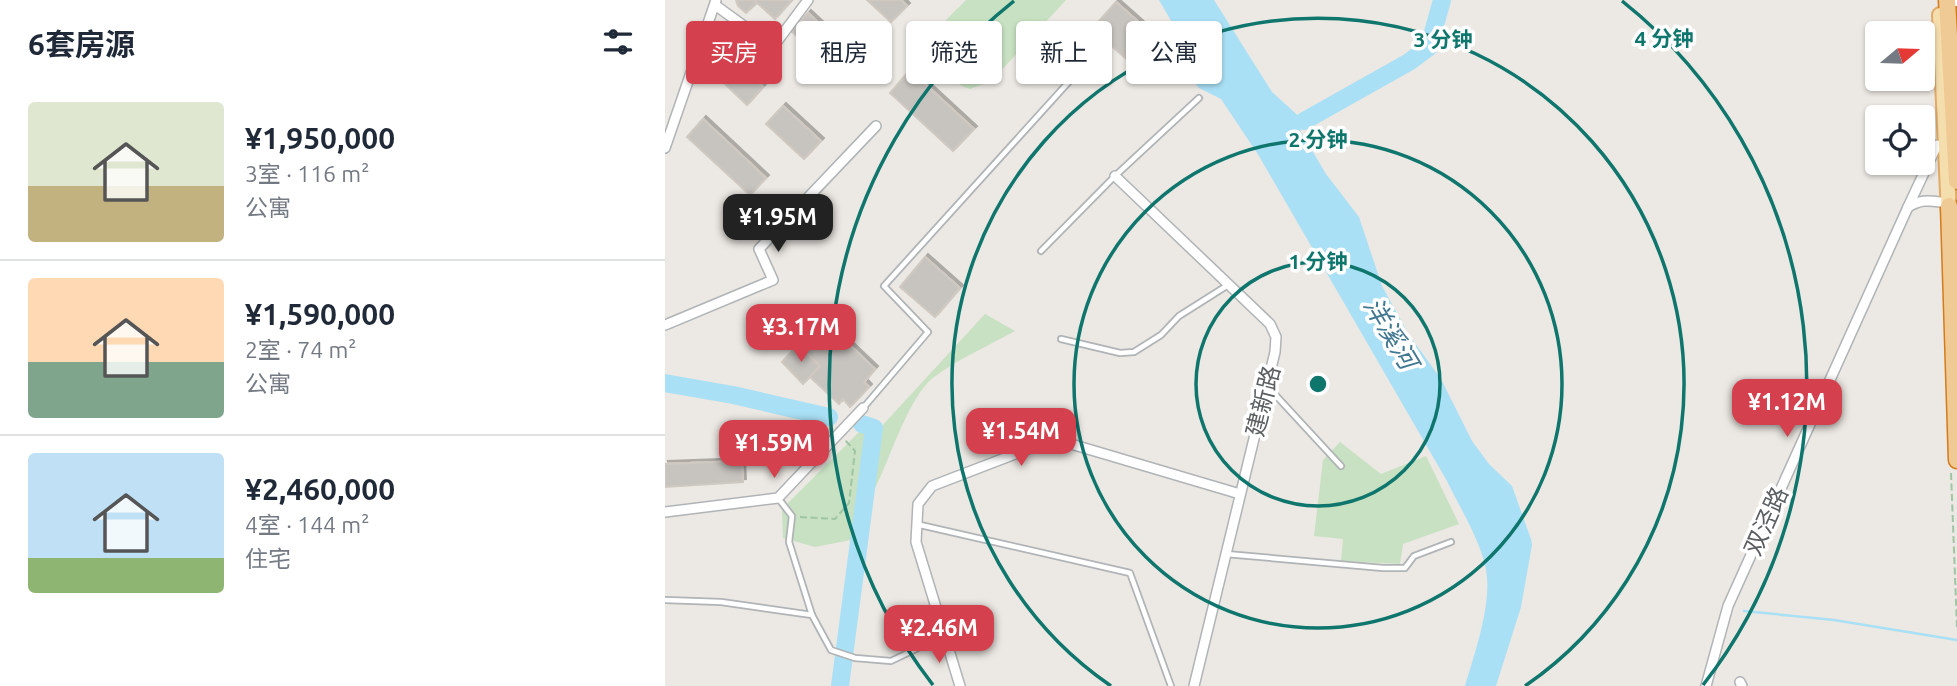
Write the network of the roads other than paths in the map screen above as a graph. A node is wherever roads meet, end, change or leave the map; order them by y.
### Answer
1 (808, 0) edge
2 (1940, 0) edge
3 (1947, 0) edge
4 (715, 2) edge
5 (1067, 84) edge
6 (1199, 97) dead end
7 (876, 126) dead end
8 (1937, 145) dead end
9 (665, 148) edge
10 (1115, 176) junction
11 (1957, 181) edge
12 (1944, 204) junction
13 (1908, 207) junction
14 (1041, 251) dead end
15 (1228, 285) junction
16 (665, 325) edge
17 (1061, 339) dead end
18 (1957, 362) edge
19 (1267, 386) junction
20 (863, 408) joint
21 (1957, 460) edge
22 (1341, 467) dead end
23 (1240, 494) junction
24 (778, 498) junction
25 (665, 512) edge
26 (916, 523) junction
27 (1451, 542) dead end
28 (1225, 554) junction
29 (665, 600) edge
30 (989, 614) dead end
31 (811, 615) junction
32 (946, 634) junction
33 (960, 686) edge
34 (1171, 686) edge
35 (1194, 686) edge
36 (1706, 686) edge

1 - 4 street
2 - 12 main road
3 - 11 highway
4 - 9 street
5 - 20 lane
6 - 10 lane
7 - 16 street
8 - 13 street, 双泾路
10 - 14 lane
10 - 15 street, 建新路
12 - 13 street
12 - 18 main road
12 - 21 highway
13 - 36 street, 双泾路
15 - 17 lane
15 - 19 street, 建新路
19 - 22 lane
19 - 23 street, 建新路
20 - 24 street
23 - 26 street
23 - 28 street, 建新路
24 - 25 street
24 - 31 lane
26 - 32 street
26 - 34 lane
27 - 28 lane
28 - 35 street, 建新路
29 - 31 lane
30 - 32 lane
31 - 32 lane
32 - 33 street

